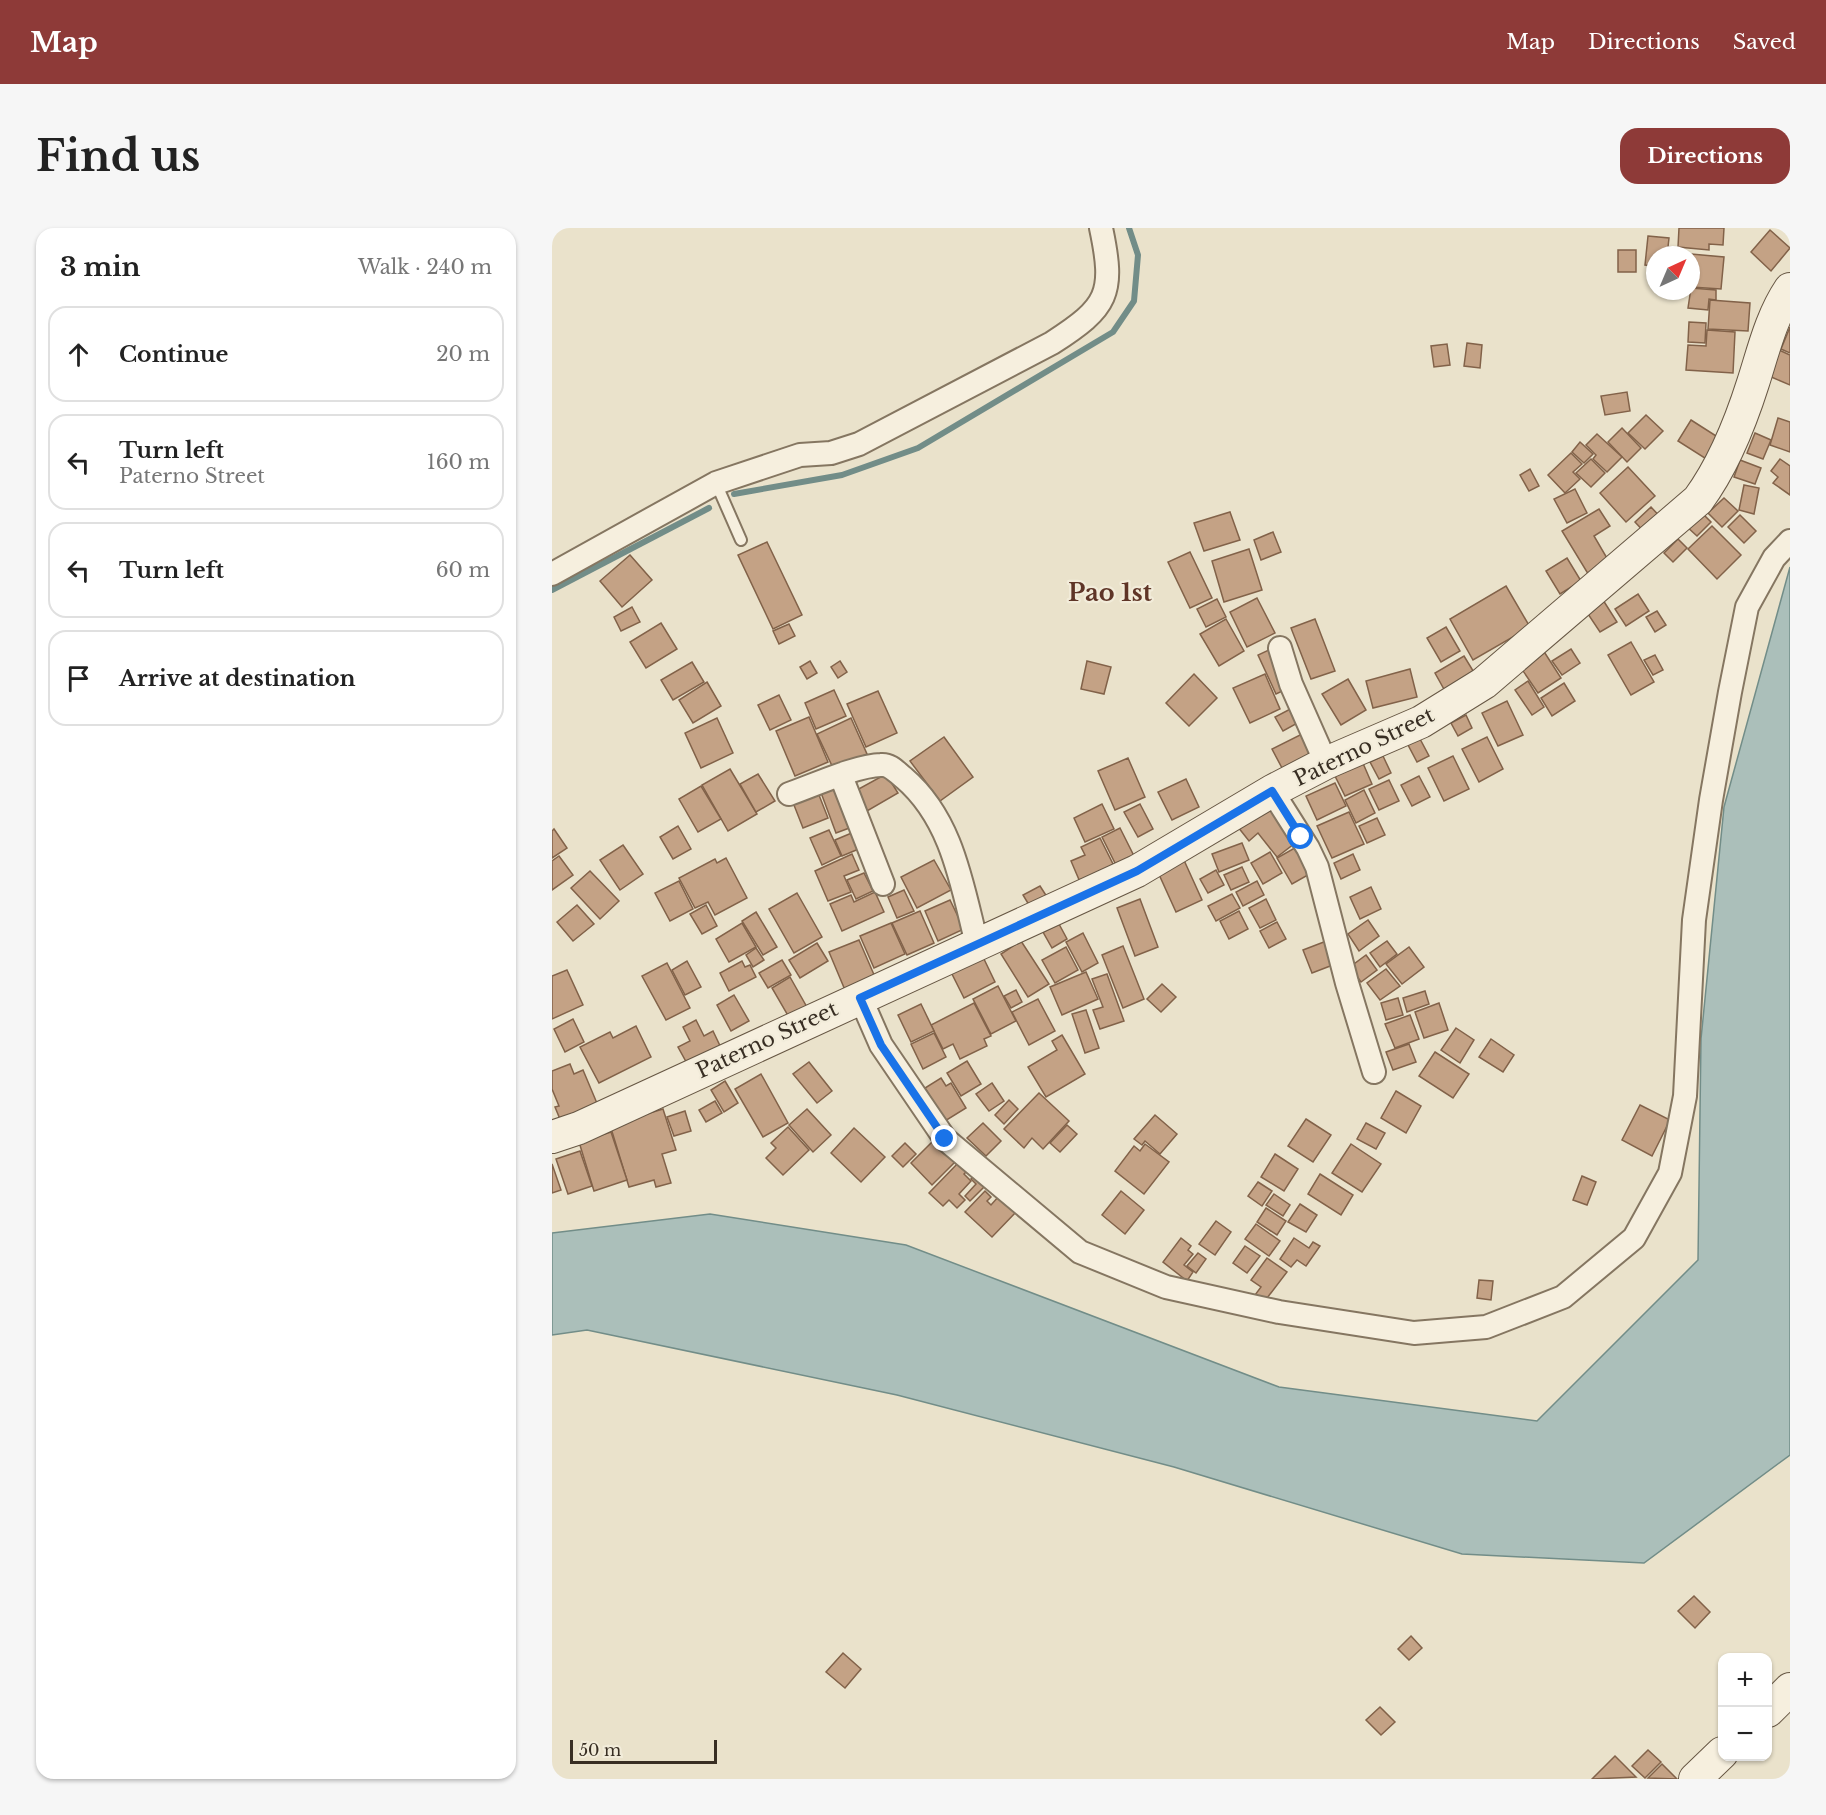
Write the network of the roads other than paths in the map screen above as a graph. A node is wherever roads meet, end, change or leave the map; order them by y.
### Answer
1 (1101, 228) edge
2 (1790, 289) edge
3 (716, 483) junction
4 (741, 540) dead end
5 (1790, 541) edge
6 (552, 574) edge
7 (1280, 648) dead end
8 (1326, 764) junction
9 (841, 776) junction
10 (1272, 791) junction
11 (789, 794) dead end
12 (883, 884) dead end
13 (977, 944) junction
14 (860, 998) junction
15 (1374, 1072) dead end
16 (552, 1137) edge
17 (1790, 1689) edge
18 (1771, 1707) edge
19 (1718, 1757) edge
20 (1695, 1779) edge

1 - 3 street
2 - 8 street, Paterno Street
3 - 4 lane
3 - 6 street
5 - 14 street
7 - 8 street
8 - 10 street, Paterno Street
9 - 11 street
9 - 12 street
9 - 13 street
10 - 13 street, Paterno Street
10 - 15 street
13 - 14 street, Paterno Street
14 - 16 street, Paterno Street
17 - 18 street
19 - 20 street

